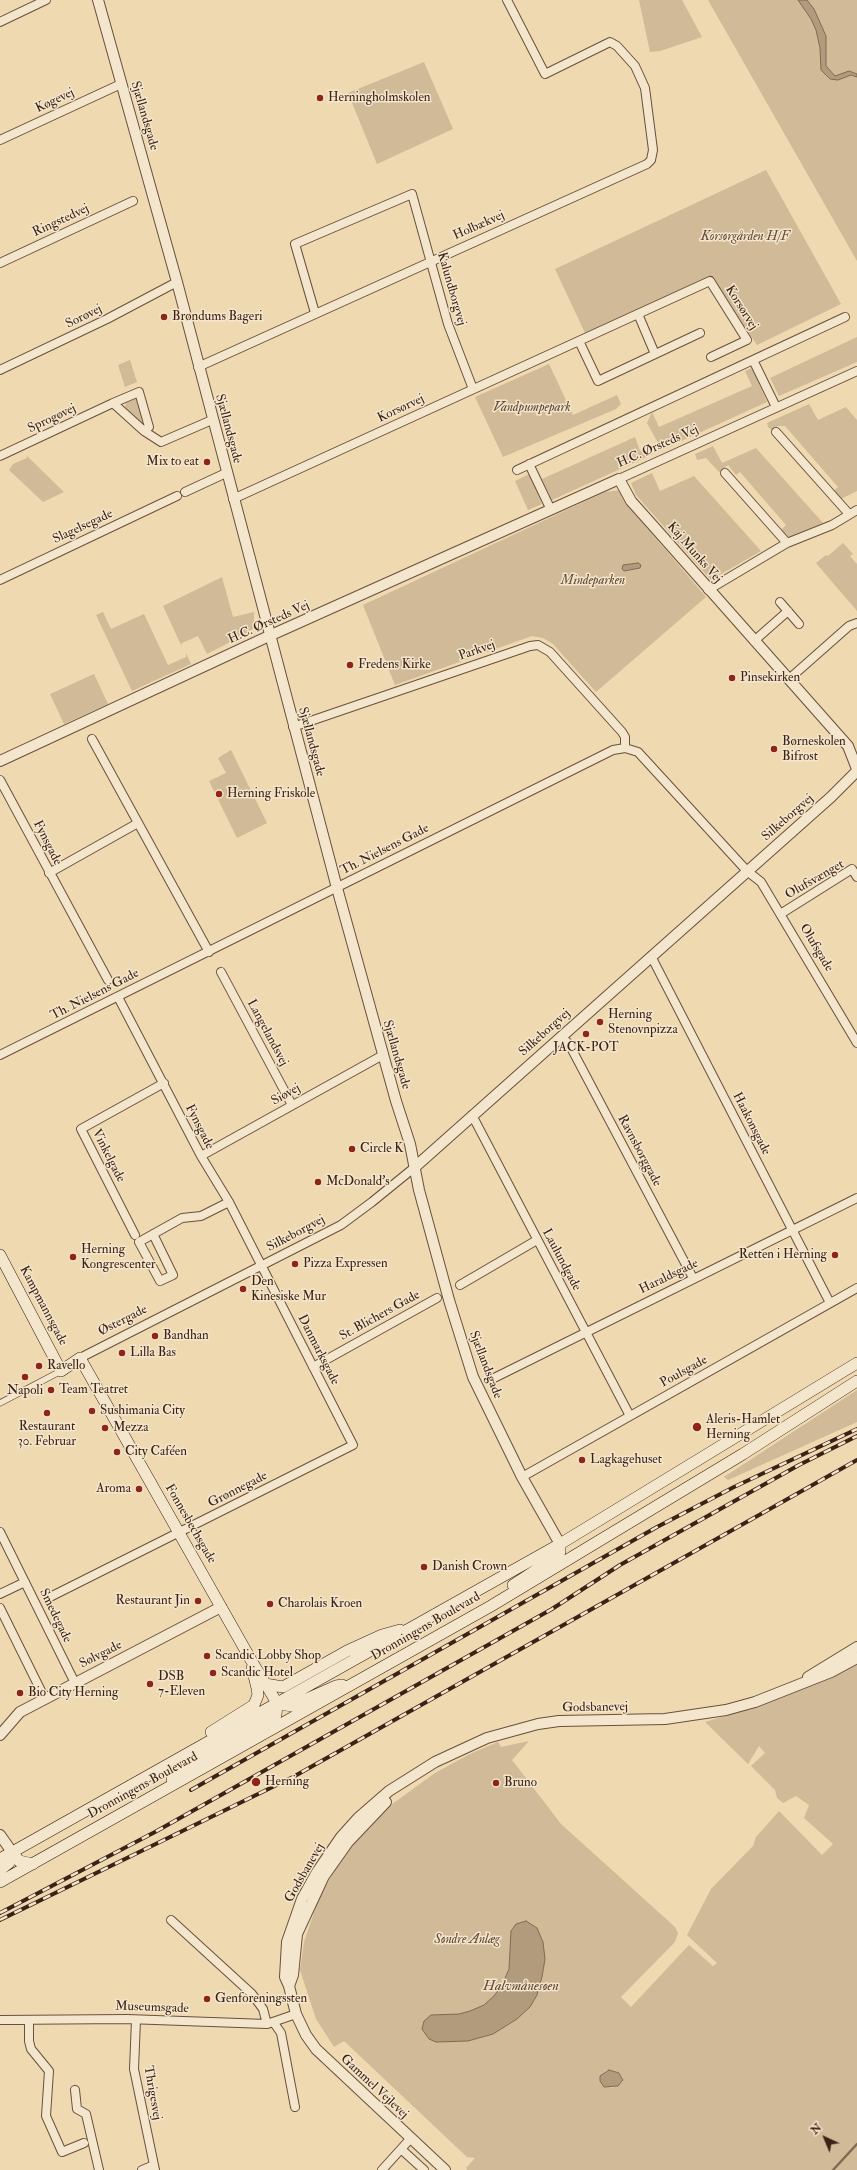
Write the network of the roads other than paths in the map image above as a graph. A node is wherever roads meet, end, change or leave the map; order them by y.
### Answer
1 (46, 0) edge
2 (98, 0) edge
3 (507, 0) edge
4 (0, 22) edge
5 (121, 84) junction
6 (0, 140) edge
7 (133, 201) dead end
8 (430, 261) junction
9 (0, 263) edge
10 (176, 282) junction
11 (315, 313) junction
12 (638, 314) junction
13 (845, 317) dead end
14 (700, 333) dead end
15 (579, 341) junction
16 (655, 354) junction
17 (711, 357) dead end
18 (753, 360) junction
19 (198, 367) junction
20 (0, 370) edge
21 (857, 371) edge
22 (473, 389) junction
23 (113, 403) junction
24 (776, 407) junction
25 (212, 420) junction
26 (144, 431) junction
27 (776, 432) dead end
28 (0, 456) edge
29 (529, 464) junction
30 (517, 470) dead end
31 (226, 473) junction
32 (725, 473) dead end
33 (619, 479) junction
34 (185, 492) dead end
35 (177, 496) dead end
36 (233, 499) junction
37 (550, 510) junction
38 (857, 510) edge
39 (848, 514) junction
40 (787, 543) junction
41 (0, 580) edge
42 (708, 590) junction
43 (780, 602) dead end
44 (788, 611) junction
45 (857, 623) edge
46 (799, 624) dead end
47 (269, 636) junction
48 (754, 641) junction
49 (789, 679) junction
50 (293, 727) junction
51 (92, 739) dead end
52 (626, 748) junction
53 (853, 748) edge
54 (0, 762) edge
55 (857, 770) edge
56 (0, 780) edge
57 (857, 780) edge
58 (832, 797) junction
59 (138, 823) junction
60 (747, 871) junction
61 (49, 873) junction
62 (857, 877) edge
63 (337, 888) junction
64 (782, 913) junction
65 (208, 952) junction
66 (651, 956) junction
67 (221, 972) dead end
68 (108, 980) dead end
69 (118, 997) junction
70 (561, 1036) junction
71 (857, 1043) edge
72 (0, 1055) edge
73 (383, 1055) junction
74 (164, 1083) junction
75 (292, 1105) junction
76 (472, 1115) junction
77 (201, 1156) junction
78 (415, 1167) junction
79 (857, 1198) edge
80 (229, 1202) junction
81 (792, 1231) junction
82 (153, 1234) junction
83 (135, 1235) dead end
84 (537, 1240) junction
85 (0, 1255) edge
86 (261, 1267) junction
87 (693, 1278) junction
88 (460, 1285) dead end
89 (857, 1288) edge
90 (437, 1298) dead end
91 (830, 1303) junction
92 (586, 1332) junction
93 (80, 1358) junction
94 (857, 1363) edge
95 (313, 1367) junction
96 (61, 1371) junction
97 (492, 1379) dead end
98 (857, 1382) edge
99 (0, 1403) edge
100 (630, 1416) junction
101 (353, 1445) joint
102 (522, 1477) junction
103 (0, 1532) edge
104 (180, 1533) junction
105 (560, 1544) junction
106 (589, 1549) junction
107 (25, 1582) junction
108 (0, 1594) edge
109 (48, 1598) dead end
110 (221, 1606) junction
111 (491, 1606) junction
112 (0, 1608) edge
113 (416, 1626) junction
114 (857, 1647) edge
115 (857, 1658) edge
116 (251, 1660) junction
117 (74, 1683) junction
118 (265, 1684) junction
119 (352, 1685) junction
120 (791, 1688) junction
121 (45, 1699) junction
122 (277, 1703) junction
123 (0, 1735) edge
124 (175, 1761) junction
125 (150, 1797) junction
126 (0, 1835) edge
127 (12, 1852) junction
128 (0, 1859) edge
129 (33, 1864) junction
130 (0, 1870) edge
131 (0, 1882) edge
132 (171, 1920) dead end
133 (296, 2014) junction
134 (0, 2020) edge
135 (29, 2020) junction
136 (136, 2020) junction
137 (271, 2024) junction
138 (75, 2090) dead end
139 (295, 2107) dead end
140 (411, 2138) junction
141 (84, 2143) dead end
142 (401, 2149) junction
143 (155, 2168) edge
144 (100, 2170) edge
145 (142, 2170) edge
146 (382, 2170) edge
147 (424, 2170) edge
148 (445, 2170) edge

1 - 4 street
2 - 5 street, Sjællandsgade
3 - 8 street, Holbækvej
5 - 6 street, Køgevej
5 - 10 street, Sjællandsgade
7 - 9 street, Ringstedvej
8 - 11 street, Holbækvej
8 - 11 street, Kalundborgvej
8 - 22 street, Kalundborgvej
10 - 19 street, Sjællandsgade
10 - 20 street, Sorøvej
11 - 19 street, Holbækvej
12 - 15 street, Korsørvej
12 - 16 street
12 - 17 street, Korsørvej
13 - 18 street
14 - 16 street
15 - 16 street
15 - 22 street, Korsørvej
18 - 24 street
18 - 29 street
19 - 25 street, Sjællandsgade
21 - 24 street, H.C. Ørsteds Vej
22 - 36 street, Korsørvej
23 - 26 street
23 - 26 street, Sprogøvej
23 - 28 street, Sprogøvej
24 - 33 street, H.C. Ørsteds Vej
25 - 26 street
25 - 31 street, Sjællandsgade
27 - 39 street
29 - 30 street
29 - 37 street
31 - 34 street
31 - 36 street, Sjællandsgade
32 - 40 street
33 - 37 street, H.C. Ørsteds Vej
33 - 42 street, Kaj Munks Vej
35 - 41 street, Slagelsegade
36 - 47 street, Sjællandsgade
37 - 47 street, H.C. Ørsteds Vej
38 - 39 street
39 - 40 street
40 - 42 street
42 - 48 street, Kaj Munks Vej
43 - 44 street
44 - 46 street
44 - 48 street
45 - 49 street
47 - 50 street, Sjællandsgade
47 - 54 street, H.C. Ørsteds Vej
48 - 49 street, Kaj Munks Vej
49 - 53 street, Kaj Munks Vej
50 - 52 street, Parkvej
50 - 63 street, Sjællandsgade
51 - 59 street
52 - 60 street
52 - 63 street, Th. Nielsens Gade
53 - 55 street, Kaj Munks Vej
55 - 58 street, Silkeborgvej
56 - 61 street, Fynsgade
57 - 58 street, Silkeborgvej
58 - 60 street, Silkeborgvej
59 - 61 street
59 - 65 street
60 - 64 street, Olufsgade
60 - 66 street, Silkeborgvej
61 - 68 street, Fynsgade
62 - 64 street, Olufsvænget
63 - 65 street, Th. Nielsens Gade
63 - 73 street, Sjællandsgade
64 - 71 street, Olufsgade
65 - 69 street, Th. Nielsens Gade
66 - 70 street, Silkeborgvej
66 - 81 street, Haakonsgade
67 - 75 street, Langelandsvej
69 - 72 street, Th. Nielsens Gade
69 - 74 street, Fynsgade
70 - 76 street, Silkeborgvej
70 - 87 street, Ravnsborggade
73 - 75 street, Siøvej
73 - 78 street, Sjællandsgade
74 - 77 street, Fynsgade
74 - 83 street, Vinkelgade
75 - 77 street, Siøvej
76 - 78 street, Silkeborgvej
76 - 84 street, Laulundgade
77 - 80 street, Fynsgade
78 - 86 street, Silkeborgvej
78 - 102 street, Sjællandsgade
79 - 81 street, Haraldsgade
80 - 82 street
80 - 86 street, Fynsgade
81 - 87 street, Haraldsgade
81 - 91 street, Haakonsgade
82 - 82 street
84 - 88 street
84 - 92 street, Laulundgade
85 - 96 main road, Kampmannsgade
86 - 93 street, Østergade
86 - 95 street, Danmarksgade
87 - 92 street, Haraldsgade
89 - 91 street, Poulsgade
90 - 95 street, St. Blichers Gade
91 - 100 street, Poulsgade
92 - 97 street, Haraldsgade
92 - 100 street, Laulundgade
93 - 96 main road, Østergade
93 - 104 main road, Fonnesbechsgade
94 - 105 main road, Dronningens Boulevard
95 - 101 street, Danmarksgade
96 - 99 street, Østergade
98 - 106 main road, Dronningens Boulevard
100 - 102 street, Poulsgade
101 - 104 street, Grønnegade
102 - 105 street, Sjællandsgade
103 - 107 street, Smedegade
104 - 109 street, Grønnegade
104 - 110 main road, Fonnesbechsgade
105 - 106 main road
105 - 111 main road
105 - 113 main road, Dronningens Boulevard
106 - 111 main road, Dronningens Boulevard
107 - 108 street, Smedegade
107 - 117 street, Smedegade
110 - 116 main road, Fonnesbechsgade
110 - 117 street, Sølvgade
111 - 119 main road, Dronningens Boulevard
112 - 121 street
113 - 118 main road
113 - 122 main road, Dronningens Boulevard
114 - 120 street, Godsbanevej
115 - 120 street, Godsbanevej
116 - 118 main road, Fonnesbechsgade
116 - 124 main road
117 - 121 street, Sølvgade
118 - 122 main road, Fonnesbechsgade
119 - 122 main road
119 - 125 main road, Dronningens Boulevard
120 - 133 street, Godsbanevej
121 - 123 street, Sølvgade
122 - 124 main road, Dronningens Boulevard
122 - 125 main road
124 - 127 main road, Dronningens Boulevard
125 - 129 main road, Dronningens Boulevard
126 - 127 street
127 - 128 main road, Dronningens Boulevard
127 - 129 main road
127 - 130 main road
129 - 131 main road, Dronningens Boulevard
132 - 137 street
133 - 137 street, Museumsgade
133 - 140 street, Gammel Vejlevej
134 - 135 street, Museumsgade
135 - 136 street, Museumsgade
135 - 141 street
136 - 137 street, Museumsgade
136 - 143 street, Thrigesvej
137 - 139 street
138 - 144 street
140 - 142 street
140 - 148 street, Gammel Vejlevej
142 - 146 street
142 - 147 street
143 - 145 street

